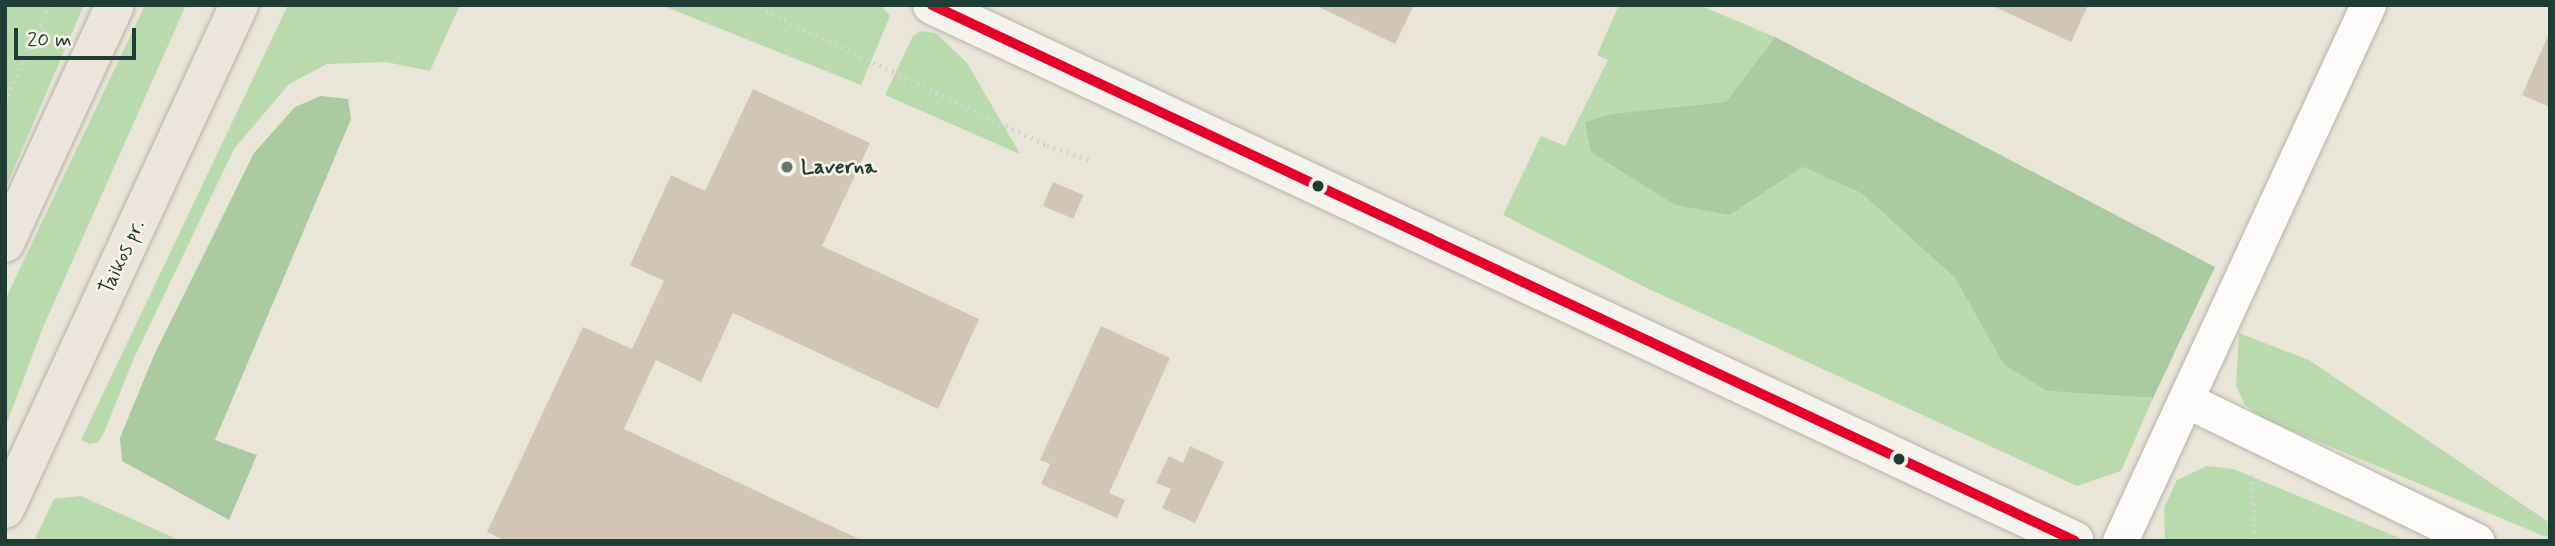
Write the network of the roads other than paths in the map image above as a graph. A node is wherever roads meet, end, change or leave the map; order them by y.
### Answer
1 (115, 5) edge
2 (239, 5) edge
3 (932, 5) edge
4 (2368, 5) edge
5 (5, 243) edge
6 (2186, 400) junction
7 (5, 509) edge
8 (2076, 541) edge
9 (2120, 541) edge
10 (2477, 541) edge

1 - 5 main road
2 - 7 main road, Taikos pr.
3 - 8 street
4 - 6 street
6 - 9 street
6 - 10 street

